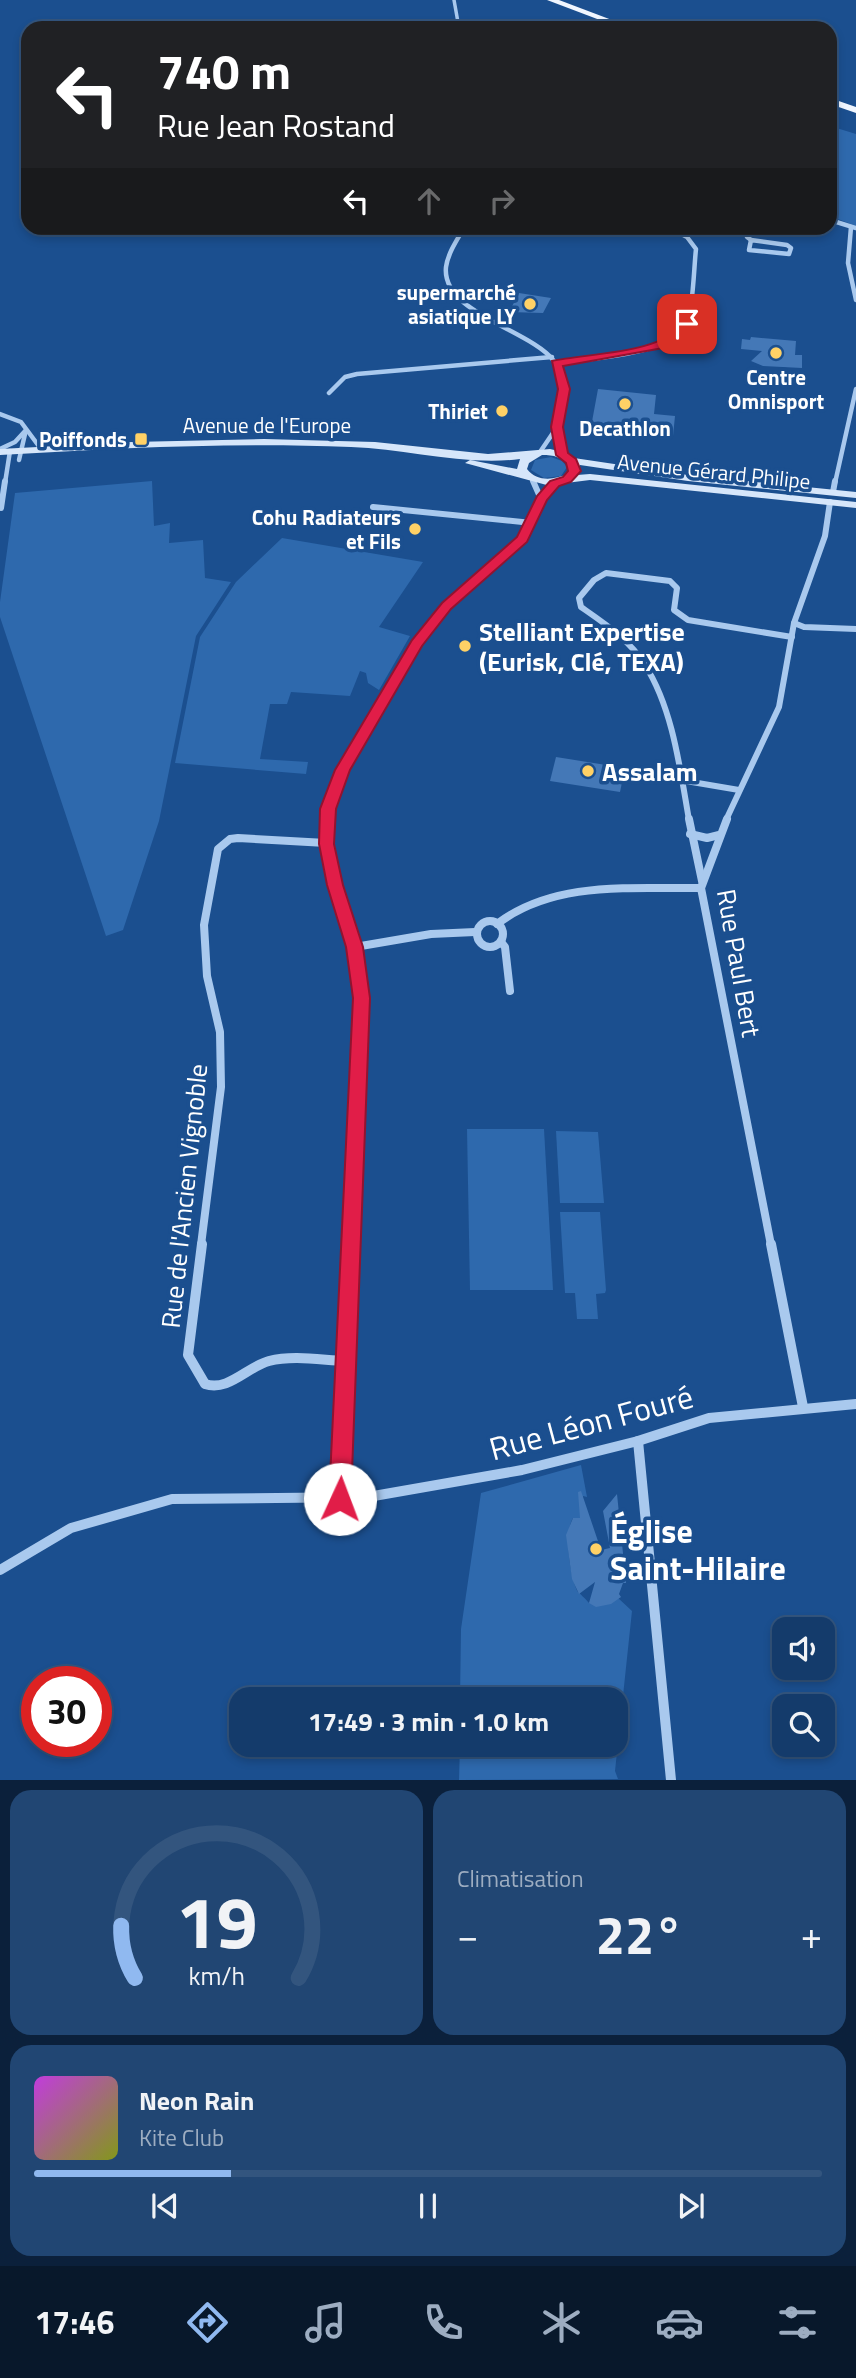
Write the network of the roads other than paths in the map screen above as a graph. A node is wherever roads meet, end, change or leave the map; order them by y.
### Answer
1 (454, 0) edge
2 (551, 0) edge
3 (458, 21) edge
4 (610, 21) edge
5 (837, 104) edge
6 (855, 110) edge
7 (853, 227) edge
8 (460, 235) edge
9 (683, 235) edge
10 (748, 235) edge
11 (751, 240) junction
12 (856, 300) edge
13 (552, 358) junction
14 (556, 363) junction
15 (856, 389) edge
16 (329, 393) dead end
17 (0, 414) edge
18 (557, 427) junction
19 (26, 430) junction
20 (41, 449) junction
21 (537, 453) junction
22 (8, 455) edge
23 (567, 458) junction
24 (528, 477) junction
25 (567, 480) junction
26 (554, 484) junction
27 (856, 495) edge
28 (831, 497) junction
29 (541, 499) junction
30 (856, 505) edge
31 (373, 507) dead end
32 (1, 508) edge
33 (532, 523) junction
34 (794, 623) junction
35 (856, 629) edge
36 (792, 637) junction
37 (680, 780) junction
38 (739, 790) junction
39 (690, 834) junction
40 (719, 835) junction
41 (326, 844) junction
42 (702, 885) junction
43 (497, 924) junction
44 (475, 932) junction
45 (501, 942) junction
46 (355, 947) junction
47 (510, 991) dead end
48 (345, 1361) junction
49 (856, 1404) edge
50 (803, 1407) junction
51 (638, 1441) junction
52 (340, 1499) junction
53 (0, 1570) edge
54 (671, 1780) edge

1 - 3 street
2 - 4 main road
5 - 6 main road
7 - 12 street
8 - 13 street
9 - 14 street
10 - 11 street
11 - 11 street
13 - 14 street
13 - 16 street
14 - 18 street
15 - 28 street, Rue Paul Bert
17 - 19 street
18 - 21 street
18 - 23 street
19 - 20 street
19 - 22 street
19 - 22 street
20 - 21 main road, Avenue de l'Europe
20 - 22 main road, Avenue de l'Europe
21 - 23 main road, Avenue de l'Europe
21 - 24 main road
22 - 24 main road, Avenue de l'Europe
22 - 32 street
23 - 25 main road
23 - 28 main road, Avenue Gérard Philipe
24 - 26 main road, Avenue de l'Europe
24 - 29 street
25 - 26 main road, Avenue Gérard Philipe
25 - 28 main road, Avenue Gérard Philipe
26 - 29 street
27 - 28 main road, Avenue Gérard Philipe
28 - 30 main road, Avenue Gérard Philipe
28 - 34 street, Rue Paul Bert
29 - 33 street
31 - 33 street
33 - 41 street
34 - 35 street
34 - 36 street, Rue Paul Bert
36 - 37 street
36 - 38 street, Rue Paul Bert
37 - 38 street
37 - 39 street
38 - 40 street, Rue Paul Bert
39 - 40 street
39 - 42 street
40 - 42 street, Rue Paul Bert
41 - 46 street
41 - 48 street, Rue de l'Ancien Vignoble
42 - 43 street
42 - 50 street, Rue Paul Bert
43 - 44 street
43 - 45 street
44 - 45 street
44 - 46 street
45 - 47 street
46 - 48 street
48 - 52 street
49 - 50 street, Rue Léon Fouré
50 - 51 street, Rue Léon Fouré
51 - 52 street, Rue Léon Fouré
51 - 54 street
52 - 53 street, Rue Léon Fouré

